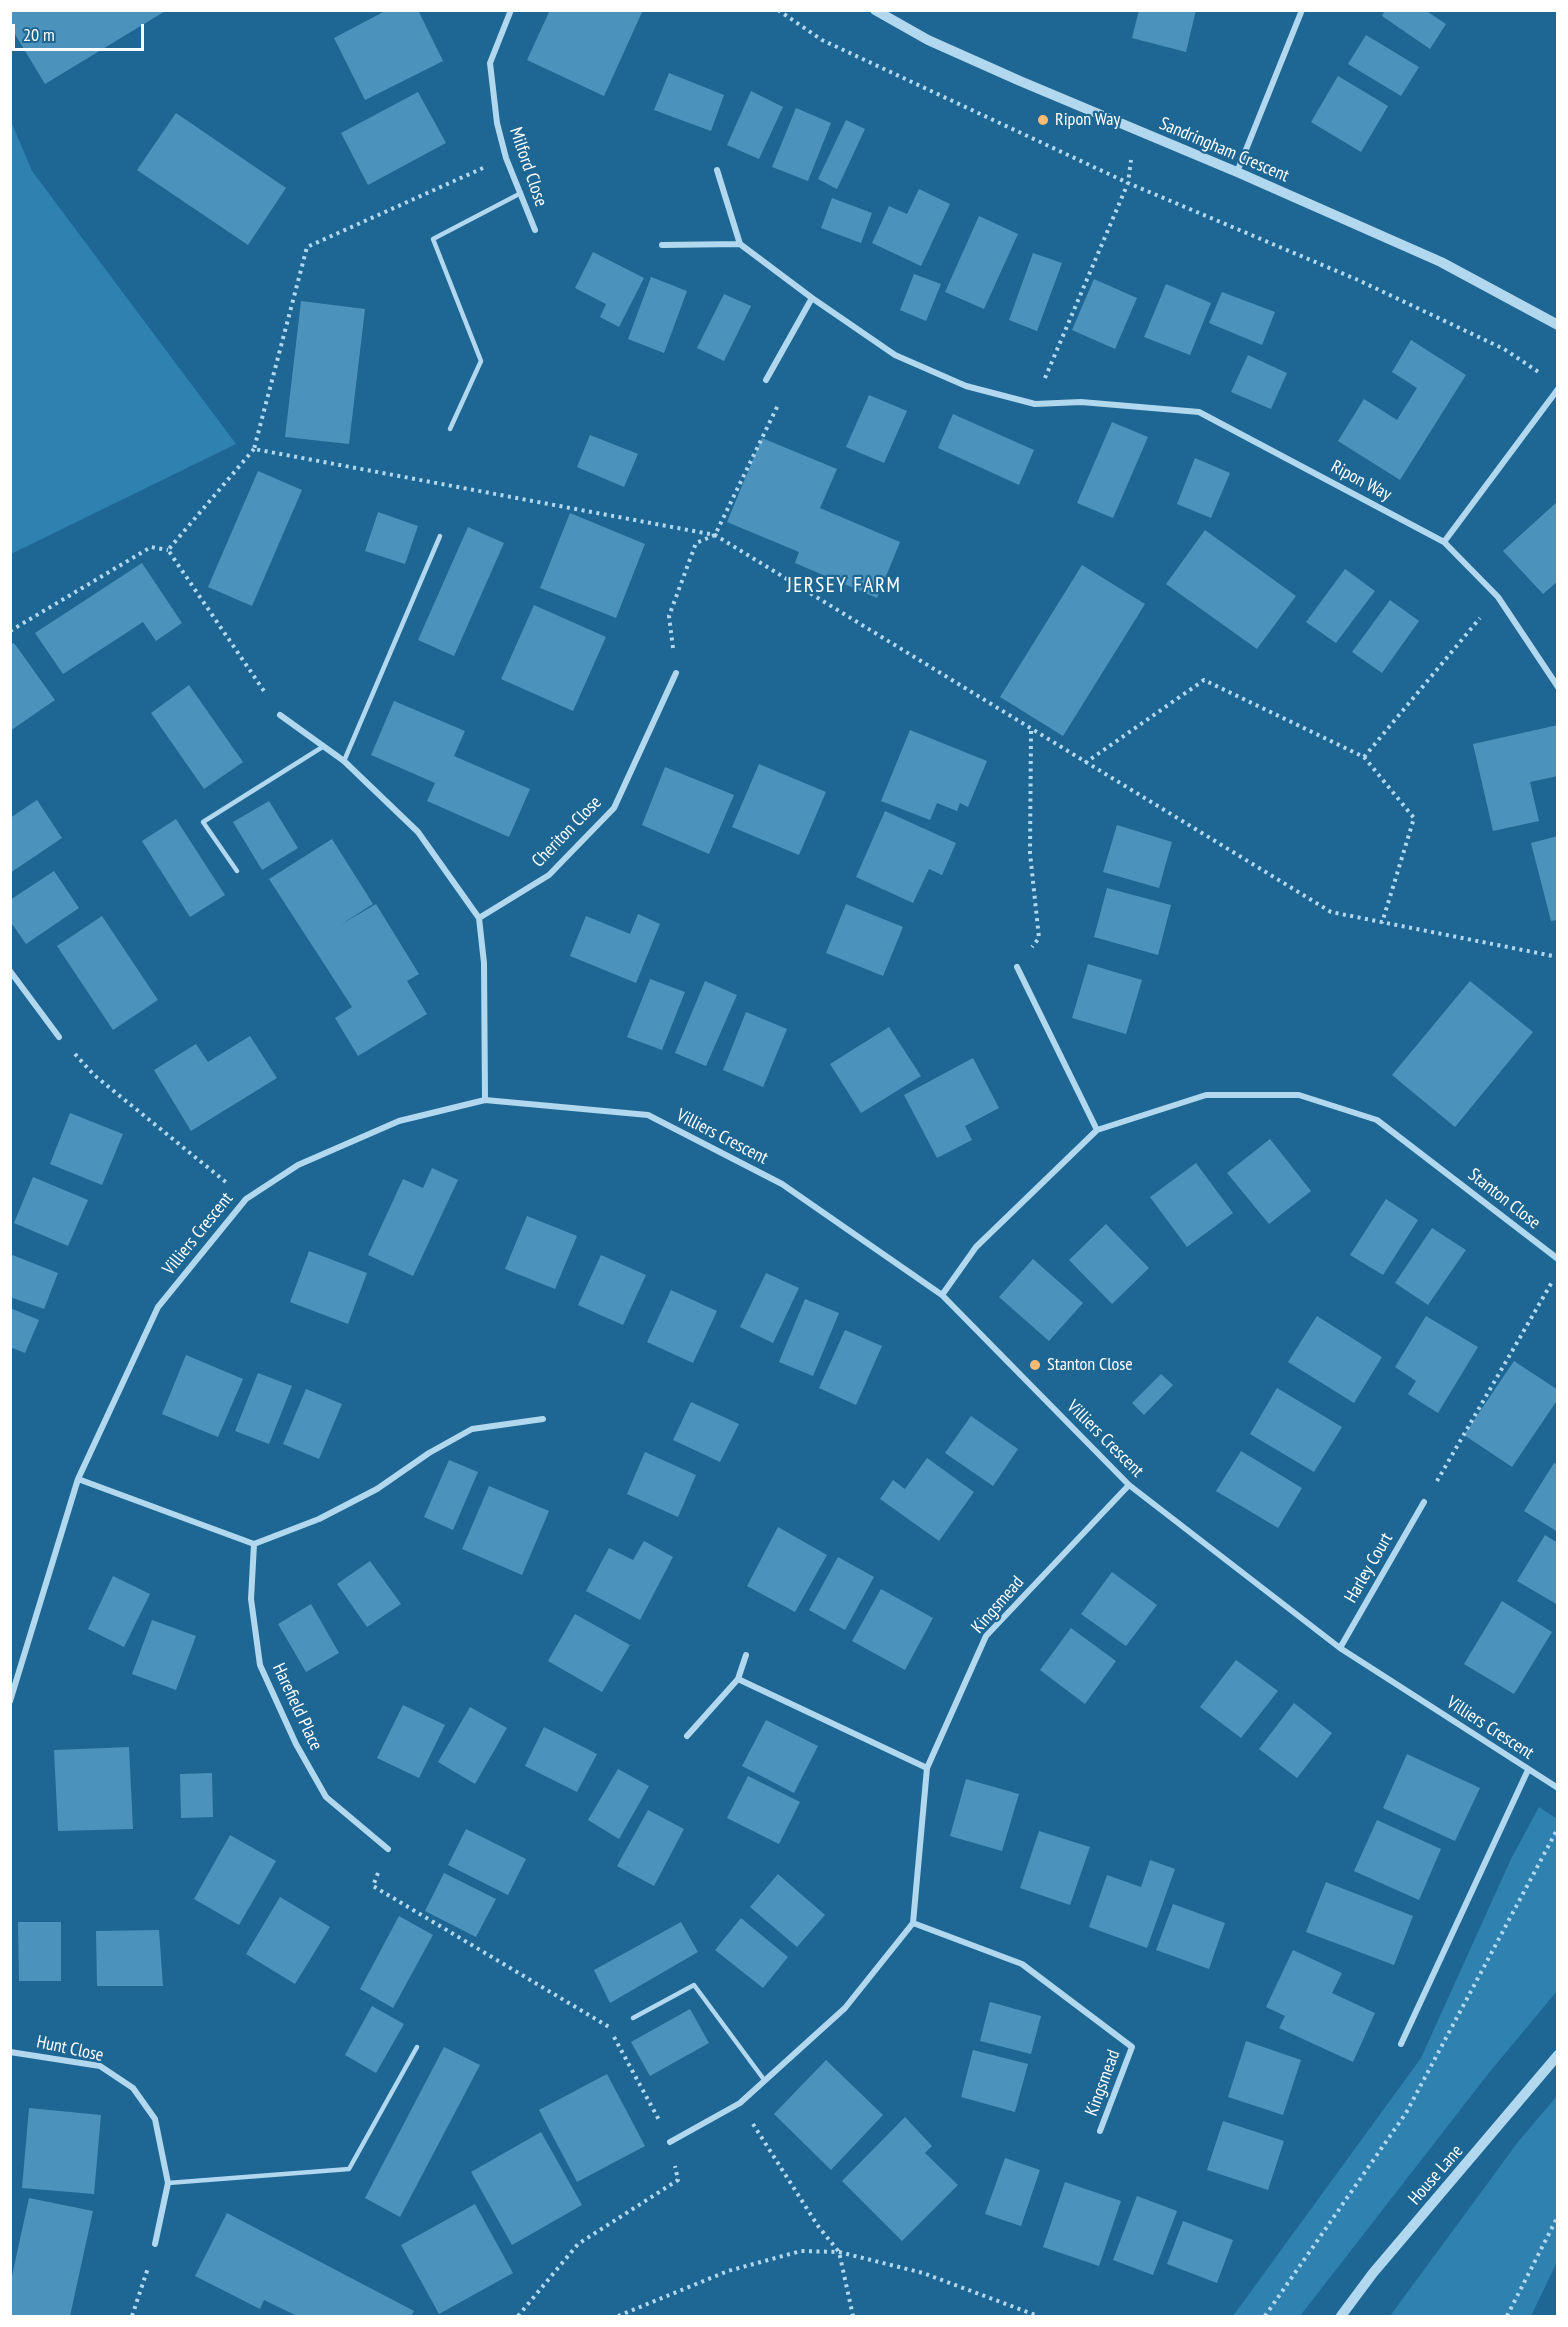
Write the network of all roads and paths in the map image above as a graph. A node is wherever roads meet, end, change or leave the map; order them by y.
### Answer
1 (511, 10) edge
2 (777, 10) edge
3 (874, 10) edge
4 (1302, 10) edge
5 (1136, 132) junction
6 (506, 158) junction
7 (717, 170) dead end
8 (1237, 172) junction
9 (1128, 183) junction
10 (521, 193) junction
11 (535, 230) dead end
12 (740, 244) junction
13 (662, 245) dead end
14 (812, 298) junction
15 (1557, 325) edge
16 (1549, 379) dead end
17 (766, 380) joint
18 (1557, 389) edge
19 (1035, 404) junction
20 (450, 429) dead end
21 (254, 449) junction
22 (715, 535) junction
23 (440, 536) dead end
24 (1444, 542) junction
25 (168, 550) junction
26 (1498, 597) junction
27 (10, 631) edge
28 (675, 673) joint
29 (1557, 687) edge
30 (280, 715) joint
31 (1031, 731) junction
32 (324, 746) junction
33 (1364, 758) junction
34 (344, 760) junction
35 (1085, 763) junction
36 (237, 871) dead end
37 (479, 918) junction
38 (1382, 922) junction
39 (1557, 957) edge
40 (1017, 967) joint
41 (10, 971) edge
42 (59, 1037) joint
43 (485, 1100) junction
44 (1097, 1130) junction
45 (246, 1199) junction
46 (1557, 1259) edge
47 (1557, 1273) edge
48 (942, 1295) junction
49 (543, 1419) dead end
50 (78, 1479) junction
51 (1129, 1485) junction
52 (1425, 1502) joint
53 (254, 1544) junction
54 (1340, 1648) junction
55 (746, 1654) dead end
56 (738, 1679) junction
57 (10, 1701) edge
58 (687, 1737) dead end
59 (927, 1768) junction
60 (1528, 1770) junction
61 (1557, 1788) edge
62 (1557, 1828) edge
63 (388, 1849) joint
64 (913, 1923) junction
65 (633, 2018) dead end
66 (1401, 2044) dead end
67 (417, 2047) dead end
68 (10, 2052) edge
69 (1557, 2055) edge
70 (765, 2080) junction
71 (740, 2103) junction
72 (1100, 2132) dead end
73 (670, 2142) junction
74 (168, 2183) junction
75 (1557, 2216) edge
76 (155, 2244) joint
77 (839, 2252) junction
78 (132, 2316) edge
79 (518, 2316) edge
80 (618, 2316) edge
81 (853, 2316) edge
82 (1038, 2316) edge
83 (1265, 2316) edge
84 (1341, 2316) edge
85 (1507, 2316) edge

1 - 6 street, Milford Close
2 - 9 path
3 - 5 street, Sandringham Crescent
4 - 8 street
5 - 8 street, Sandringham Crescent
5 - 9 path
6 - 10 street, Milford Close
6 - 21 path
7 - 12 street
8 - 15 street, Sandringham Crescent
9 - 16 path
9 - 19 path
10 - 11 street, Milford Close
10 - 20 lane
12 - 13 street
12 - 14 street, Ripon Way
14 - 17 street
14 - 19 street, Ripon Way
17 - 22 path
18 - 24 street
19 - 24 street, Ripon Way
21 - 22 path
21 - 25 path
22 - 28 path
22 - 31 path
23 - 34 lane
24 - 26 street, Ripon Way
25 - 27 path
25 - 30 path
26 - 29 street, Ripon Way
26 - 33 path
28 - 37 street, Cheriton Close
30 - 32 street
31 - 35 path
31 - 40 path
32 - 34 street
32 - 36 lane
33 - 35 path
33 - 38 path
34 - 37 street
35 - 38 path
37 - 43 street
38 - 39 path
40 - 44 street
41 - 42 street
42 - 45 path
43 - 45 street, Villiers Crescent
43 - 48 street, Villiers Crescent
44 - 46 street, Stanton Close
44 - 48 street, Stanton Close
45 - 50 street, Villiers Crescent
47 - 52 path
48 - 51 street, Villiers Crescent
49 - 53 street
50 - 53 street
50 - 57 street, Villiers Crescent
51 - 54 street, Villiers Crescent
51 - 59 street, Kingsmead
52 - 54 street, Harley Court
53 - 63 street, Harefield Place
54 - 60 street, Villiers Crescent
55 - 56 street
56 - 58 street
56 - 59 street
59 - 64 street, Kingsmead
60 - 61 street, Villiers Crescent
60 - 66 street
62 - 83 path
63 - 73 path
64 - 70 street
64 - 72 street, Kingsmead
65 - 70 lane
67 - 74 lane
68 - 74 street, Hunt Close
69 - 84 street, House Lane
70 - 71 street
71 - 73 street
71 - 77 path
73 - 79 path
74 - 76 street, Hunt Close
75 - 85 path
76 - 78 path
77 - 80 path
77 - 81 path
77 - 82 path

